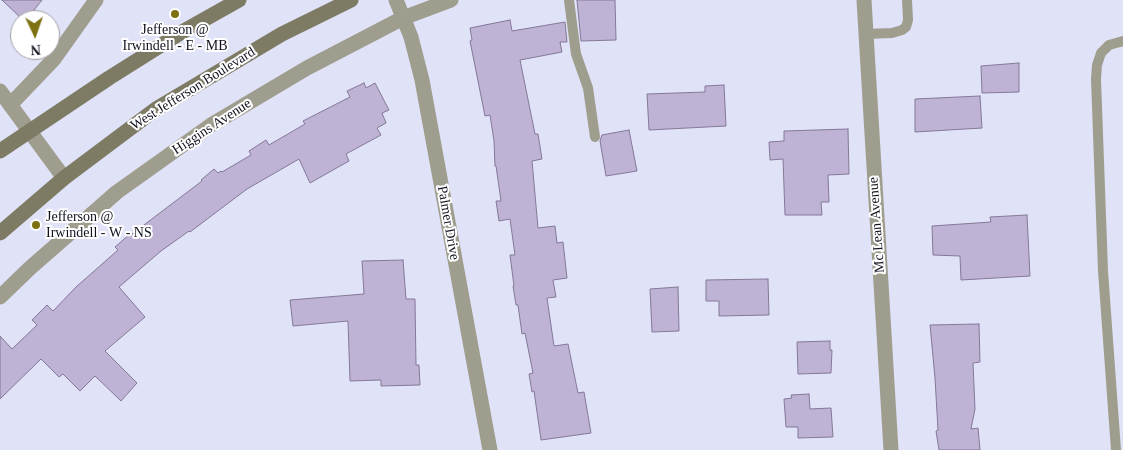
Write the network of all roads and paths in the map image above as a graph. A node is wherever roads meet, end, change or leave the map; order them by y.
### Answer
1 (96, 0) edge
2 (239, 0) edge
3 (351, 0) edge
4 (396, 0) edge
5 (451, 0) edge
6 (569, 0) edge
7 (864, 0) edge
8 (907, 0) edge
9 (403, 18) junction
10 (865, 34) junction
11 (1123, 41) edge
12 (0, 91) edge
13 (10, 104) junction
14 (28, 131) junction
15 (595, 137) dead end
16 (0, 151) edge
17 (64, 178) junction
18 (0, 233) edge
19 (0, 297) edge
20 (490, 450) edge
21 (891, 450) edge
22 (1116, 450) edge

1 - 13 street
2 - 14 main road
3 - 17 main road, West Jefferson Boulevard
4 - 9 street, Palmer Drive
5 - 9 street, Higgins Avenue
6 - 15 lane
7 - 10 street, Mc Lean Avenue
8 - 10 lane
9 - 19 street, Higgins Avenue
9 - 20 street, Palmer Drive
10 - 21 street, Mc Lean Avenue
11 - 22 lane
12 - 13 street
13 - 14 street
14 - 16 main road
14 - 17 street
17 - 18 main road, West Jefferson Boulevard

